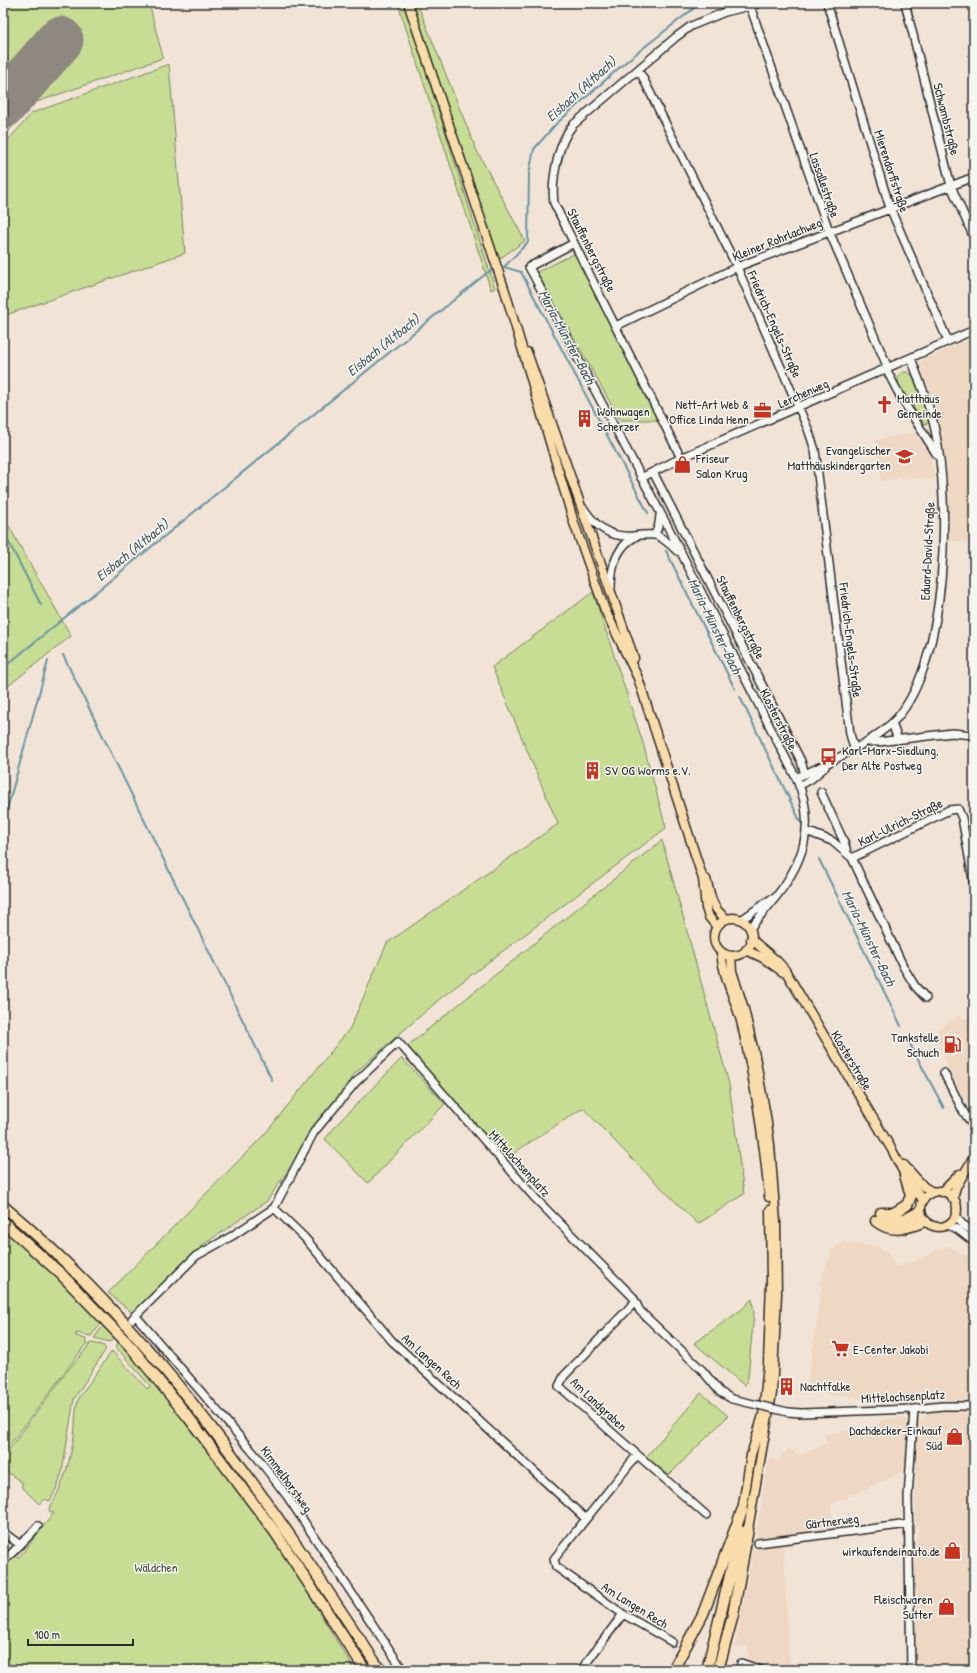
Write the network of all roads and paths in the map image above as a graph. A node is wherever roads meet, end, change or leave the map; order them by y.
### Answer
1 (408, 3) edge
2 (761, 3) edge
3 (827, 3) edge
4 (905, 3) edge
5 (750, 6) junction
6 (638, 71) junction
7 (974, 177) edge
8 (951, 186) junction
9 (890, 208) junction
10 (829, 231) junction
11 (974, 238) edge
12 (574, 243) junction
13 (737, 267) junction
14 (505, 291) junction
15 (616, 326) junction
16 (974, 330) edge
17 (948, 341) junction
18 (911, 358) junction
19 (887, 368) junction
20 (799, 408) junction
21 (681, 458) junction
22 (939, 458) junction
23 (653, 472) junction
24 (641, 478) junction
25 (581, 504) junction
26 (660, 515) junction
27 (655, 535) junction
28 (637, 536) junction
29 (682, 557) junction
30 (611, 592) junction
31 (892, 723) junction
32 (973, 735) dead end
33 (898, 740) junction
34 (660, 742) junction
35 (866, 742) junction
36 (854, 748) junction
37 (831, 761) junction
38 (805, 774) junction
39 (796, 778) junction
40 (799, 786) junction
41 (821, 792) dead end
42 (806, 831) junction
43 (847, 852) junction
44 (852, 858) junction
45 (974, 885) edge
46 (779, 893) junction
47 (727, 919) junction
48 (741, 920) junction
49 (717, 927) junction
50 (750, 929) junction
51 (751, 940) junction
52 (746, 950) junction
53 (721, 952) junction
54 (731, 956) junction
55 (792, 982) junction
56 (926, 998) dead end
57 (944, 1073) dead end
58 (974, 1127) edge
59 (892, 1150) junction
60 (974, 1157) edge
61 (968, 1166) junction
62 (905, 1175) junction
63 (933, 1192) junction
64 (942, 1192) junction
65 (954, 1199) junction
66 (923, 1200) junction
67 (3, 1206) edge
68 (274, 1208) junction
69 (920, 1211) junction
70 (956, 1215) junction
71 (879, 1217) junction
72 (925, 1221) junction
73 (3, 1222) edge
74 (948, 1225) junction
75 (974, 1232) edge
76 (974, 1242) edge
77 (635, 1302) junction
78 (134, 1317) joint
79 (974, 1406) edge
80 (914, 1409) junction
81 (637, 1455) junction
82 (742, 1510) junction
83 (706, 1515) dead end
84 (586, 1519) junction
85 (909, 1524) junction
86 (38, 1526) dead end
87 (748, 1529) joint
88 (3, 1532) edge
89 (758, 1543) dead end
90 (19, 1544) junction
91 (3, 1562) edge
92 (623, 1614) junction
93 (672, 1642) dead end
94 (741, 1663) dead end
95 (365, 1670) edge
96 (380, 1670) edge
97 (403, 1670) edge
98 (581, 1670) edge
99 (673, 1670) edge
100 (707, 1670) edge
101 (718, 1670) edge
102 (761, 1670) edge
103 (911, 1670) edge

1 - 14 main road
2 - 5 street
3 - 9 street, Mierendorffstraße
4 - 8 street, Schwambstraße
5 - 6 street
5 - 10 street, Lassallestraße
6 - 12 street, Stauffenbergstraße
6 - 13 street, Friedrich-Engels-Straße
7 - 8 street, Kleiner Rohrlachweg
8 - 9 street, Kleiner Rohrlachweg
8 - 11 street, Schwambstraße
9 - 10 street, Kleiner Rohrlachweg
9 - 17 street, Mierendorffstraße
10 - 13 street, Kleiner Rohrlachweg
10 - 19 street, Lassallestraße
12 - 15 street, Stauffenbergstraße
12 - 24 street, Klosterstraße
13 - 15 street, Kleiner Rohrlachweg
13 - 20 street, Friedrich-Engels-Straße
14 - 25 main road
14 - 34 main road
15 - 21 street, Stauffenbergstraße
16 - 17 street, Lerchenweg
17 - 18 street, Lerchenweg
18 - 19 street, Lerchenweg
18 - 22 street, Eduard-David-Straße
19 - 20 street, Lerchenweg
19 - 22 street, Eduard-David-Straße
20 - 21 street, Lerchenweg
20 - 36 street, Friedrich-Engels-Straße
21 - 23 street, Lerchenweg
22 - 31 street, Eduard-David-Straße
23 - 24 street, Lerchenweg
23 - 38 street, Stauffenbergstraße
24 - 26 street, Klosterstraße
25 - 28 street
25 - 30 main road
26 - 27 street
26 - 29 street, Klosterstraße
27 - 28 street
27 - 29 street, Klosterstraße
28 - 30 street
29 - 39 street, Klosterstraße
30 - 34 main road
31 - 33 street
31 - 35 street, Eduard-David-Straße
32 - 33 street
33 - 35 street
34 - 47 main road
34 - 49 main road
35 - 36 street
36 - 37 street
37 - 38 street
37 - 40 street
38 - 39 street
39 - 40 street, Klosterstraße
40 - 42 street, Klosterstraße
41 - 43 street
42 - 43 street
42 - 46 street, Klosterstraße
43 - 44 street
44 - 45 street, Karl-Ulrich-Straße
44 - 56 street
46 - 48 street, Klosterstraße
46 - 50 street, Klosterstraße
47 - 48 main road
47 - 49 main road
48 - 50 main road
49 - 53 main road
50 - 51 main road
51 - 52 main road
51 - 55 main road, Klosterstraße
52 - 54 main road
52 - 55 main road, Klosterstraße
53 - 54 main road
53 - 82 main road
54 - 87 main road
55 - 59 main road, Klosterstraße
57 - 58 street
59 - 62 main road, Klosterstraße
59 - 63 main road, Klosterstraße
60 - 61 main road
61 - 64 main road
61 - 65 main road
62 - 66 main road, Klosterstraße
62 - 71 highway
63 - 64 main road
63 - 66 main road
64 - 65 main road
65 - 70 main road
66 - 69 main road
67 - 96 highway
68 - 77 street, Mittelochsenplatz
68 - 78 street, Mittelochsenplatz
68 - 84 street, Am Langen Rech
69 - 71 highway
69 - 72 main road
70 - 74 main road
70 - 75 street
71 - 72 highway
72 - 74 main road
73 - 95 highway
74 - 76 street
77 - 80 street, Mittelochsenplatz, bridge
77 - 81 street, Am Landgraben
78 - 97 street, Kimmelhorstweg
79 - 80 street, Mittelochsenplatz
80 - 85 street
81 - 83 street, Am Landgraben
81 - 84 street, Am Langen Rech
82 - 99 highway
82 - 100 highway
84 - 92 street, Am Langen Rech
85 - 89 street, Gärtnerweg
85 - 103 street
86 - 90 street
87 - 101 highway
88 - 90 street
90 - 91 street
92 - 93 street, Am Langen Rech
92 - 98 street
94 - 102 street

